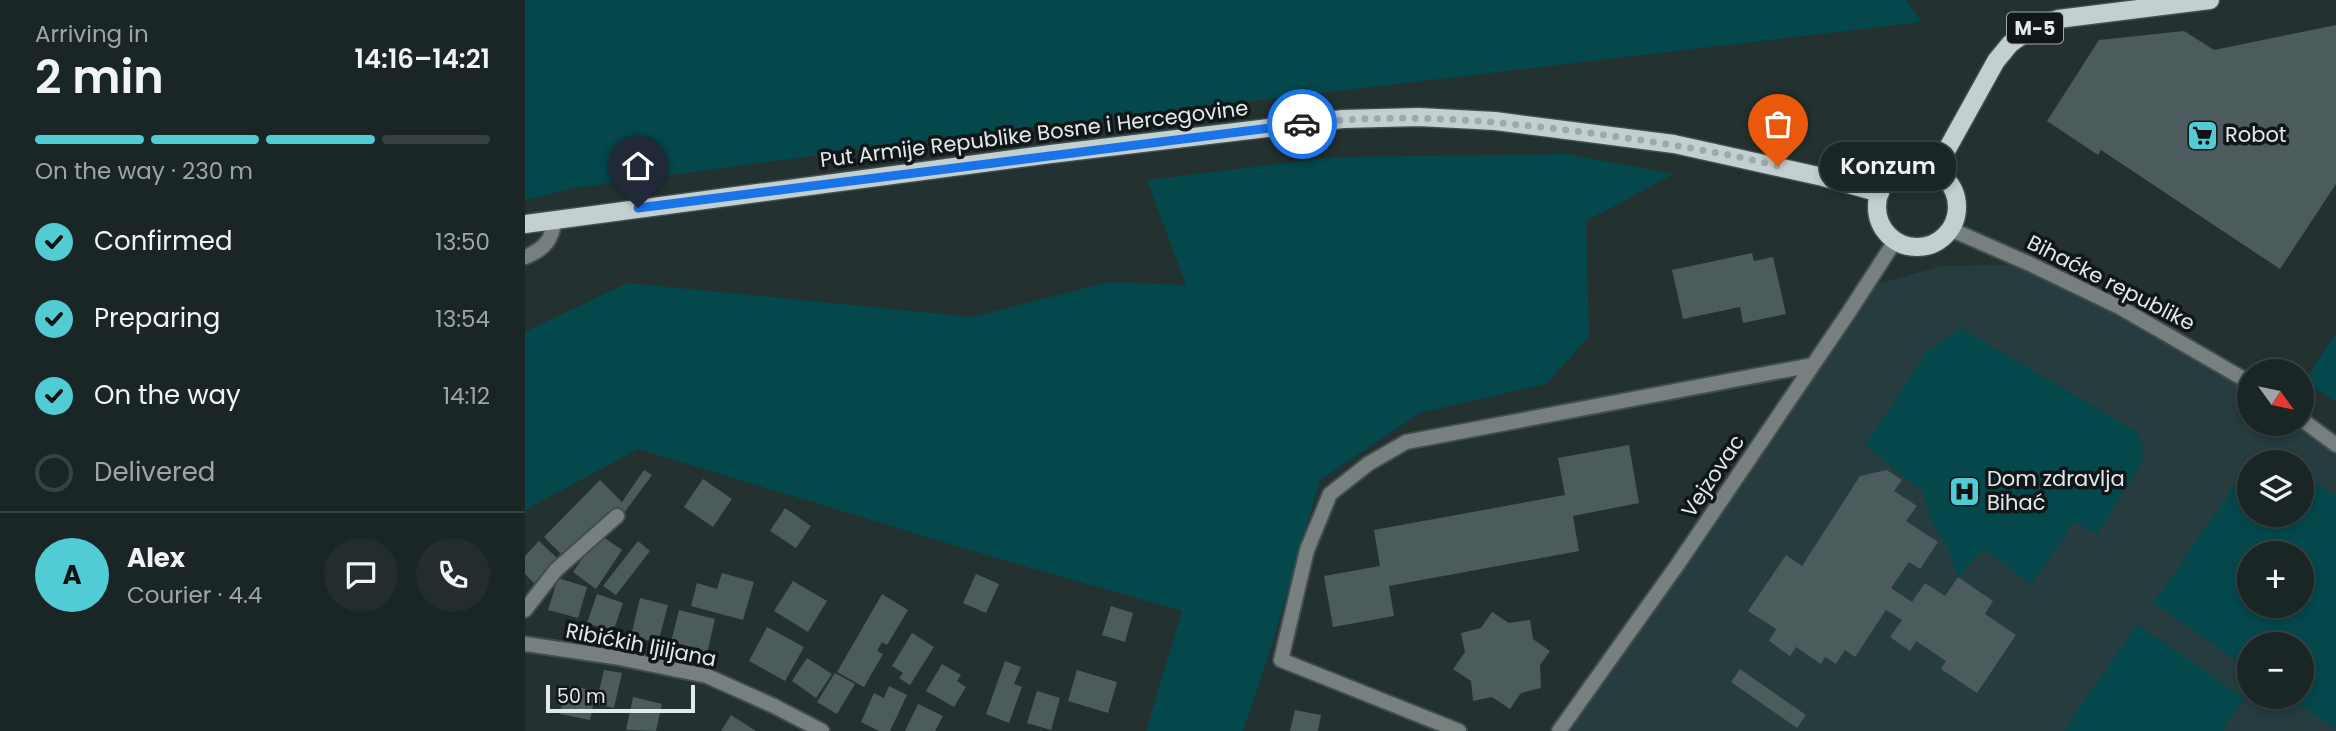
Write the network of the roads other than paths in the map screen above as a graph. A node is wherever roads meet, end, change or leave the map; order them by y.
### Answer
1 (2210, 0) edge
2 (1935, 172) junction
3 (1879, 194) junction
4 (555, 219) junction
5 (525, 224) edge
6 (1950, 229) junction
7 (1895, 241) junction
8 (525, 257) edge
9 (1813, 365) junction
10 (2237, 375) edge
11 (2314, 428) edge
12 (2336, 444) edge
13 (617, 516) dead end
14 (525, 610) edge
15 (525, 645) edge
16 (822, 731) edge
17 (1459, 731) edge
18 (1559, 731) edge

1 - 2 main road, M-5
2 - 3 main road
2 - 6 main road
3 - 4 main road, Put Armije Republike Bosne i Hercegovine
3 - 7 main road
4 - 5 main road, Put Armije Republike Bosne i Hercegovine
4 - 8 street
6 - 7 main road
6 - 10 street, Bihaćke republike
7 - 9 street, Vejzovac
9 - 17 street
9 - 18 street, Vejzovac
11 - 12 street
13 - 14 street
15 - 16 street, Ribićkih ljiljana

